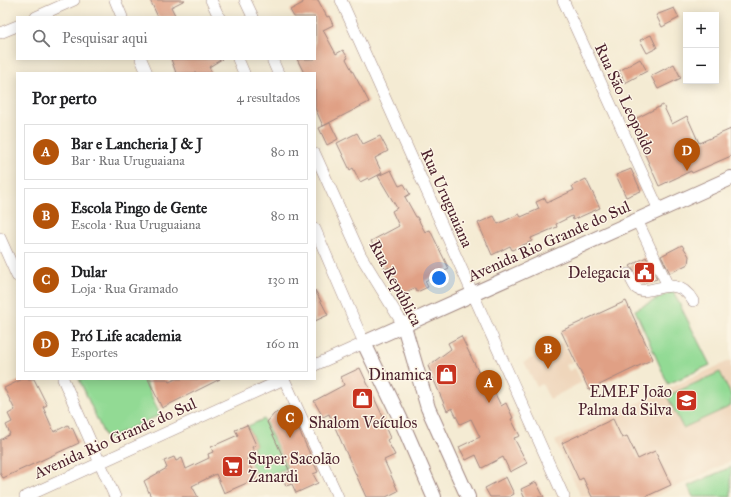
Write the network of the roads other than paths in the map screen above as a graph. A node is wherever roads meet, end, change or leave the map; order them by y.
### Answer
1 (74, 0) edge
2 (115, 0) edge
3 (212, 0) edge
4 (245, 0) edge
5 (341, 0) edge
6 (563, 0) edge
7 (38, 16) edge
8 (122, 16) edge
9 (219, 16) edge
10 (253, 16) edge
11 (16, 26) edge
12 (0, 33) edge
13 (142, 60) edge
14 (238, 60) edge
15 (272, 60) edge
16 (148, 72) edge
17 (244, 72) edge
18 (278, 72) edge
19 (316, 156) edge
20 (731, 178) edge
21 (659, 210) junction
22 (637, 220) junction
23 (316, 231) edge
24 (0, 238) edge
25 (16, 274) edge
26 (628, 274) dead end
27 (668, 286) junction
28 (472, 294) junction
29 (693, 302) dead end
30 (404, 326) junction
31 (364, 343) junction
32 (316, 365) edge
33 (62, 380) edge
34 (282, 380) edge
35 (284, 380) edge
36 (100, 463) junction
37 (24, 497) edge
38 (115, 497) edge
39 (338, 497) edge
40 (434, 497) edge
41 (468, 497) edge
42 (564, 497) edge

1 - 7 street
2 - 8 street
3 - 9 street
4 - 10 street
5 - 28 street, Rua Uruguaiana
6 - 21 street, Rua São Leopoldo
11 - 12 street
13 - 16 street
14 - 17 street
15 - 18 street
19 - 30 street, Rua República
20 - 21 main road, Avenida Rio Grande do Sul
21 - 22 main road, Avenida Rio Grande do Sul
22 - 27 street
22 - 28 main road, Avenida Rio Grande do Sul
23 - 31 street
24 - 25 street
26 - 27 street
27 - 29 street
28 - 30 main road, Avenida Rio Grande do Sul
28 - 42 street, Rua Uruguaiana
30 - 31 main road, Avenida Rio Grande do Sul
30 - 41 main road, Rua República
31 - 32 street, Avenida Rio Grande do Sul
31 - 40 main road
33 - 36 street
34 - 36 street, Avenida Rio Grande do Sul
35 - 39 street
36 - 37 street, Avenida Rio Grande do Sul
36 - 38 street

